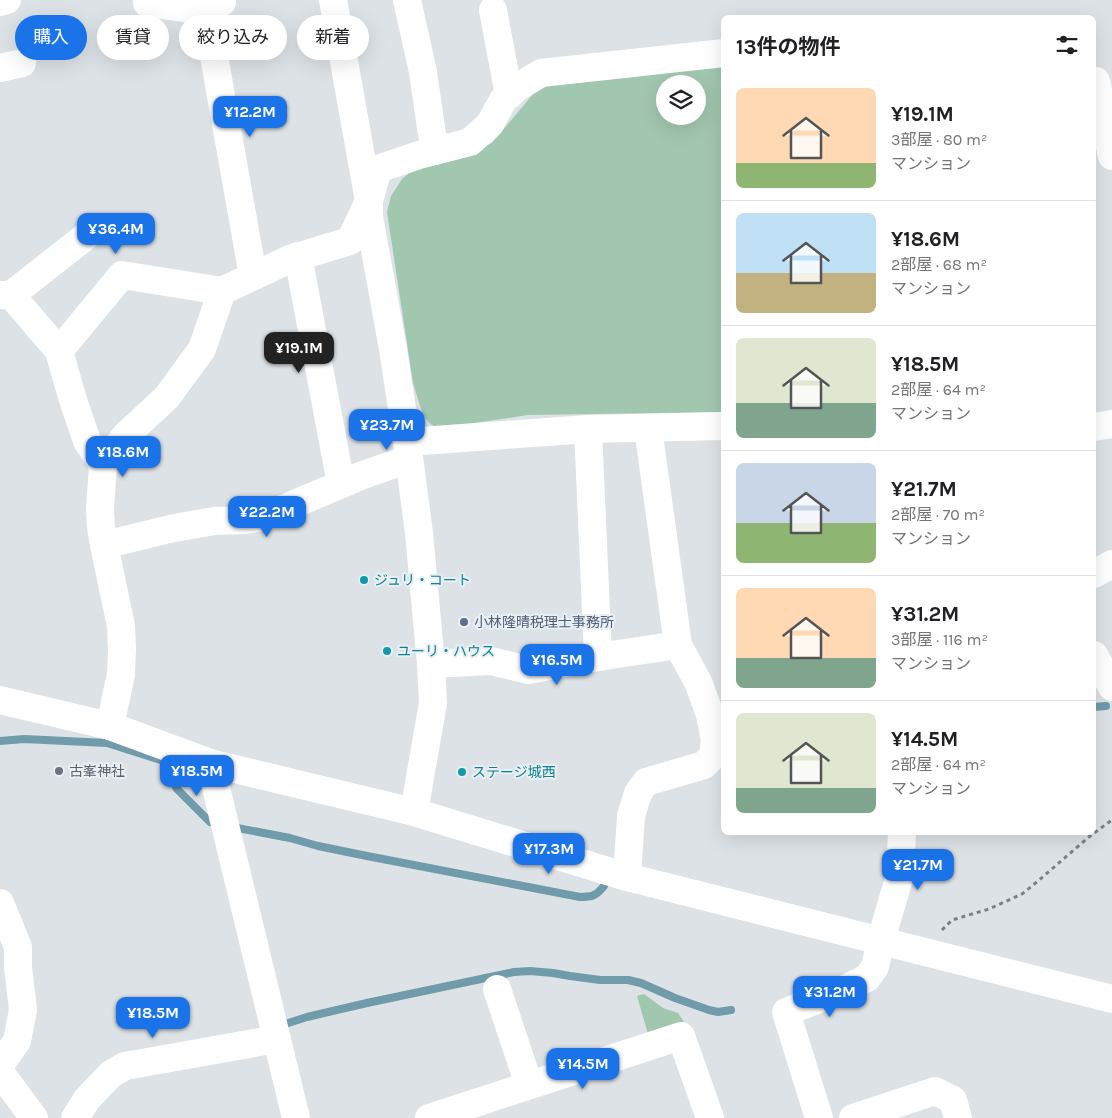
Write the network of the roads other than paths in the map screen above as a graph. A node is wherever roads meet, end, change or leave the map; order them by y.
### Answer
1 (7, 0) edge
2 (333, 0) edge
3 (407, 0) edge
4 (0, 2) edge
5 (147, 2) dead end
6 (213, 4) edge
7 (493, 10) dead end
8 (721, 53) edge
9 (1101, 81) edge
10 (510, 95) junction
11 (435, 151) junction
12 (1112, 156) edge
13 (369, 201) junction
14 (90, 233) dead end
15 (298, 256) junction
16 (253, 276) junction
17 (222, 291) junction
18 (6, 295) edge
19 (59, 352) junction
20 (1112, 424) edge
21 (721, 426) edge
22 (1096, 427) edge
23 (648, 428) junction
24 (588, 429) junction
25 (408, 450) junction
26 (103, 465) junction
27 (341, 484) junction
28 (104, 545) junction
29 (1112, 564) edge
30 (1096, 573) edge
31 (678, 645) junction
32 (598, 656) junction
33 (1096, 659) edge
34 (431, 664) junction
35 (1112, 687) edge
36 (0, 700) edge
37 (110, 726) junction
38 (210, 762) junction
39 (414, 812) junction
40 (902, 835) edge
41 (627, 877) junction
42 (0, 903) edge
43 (881, 940) junction
44 (496, 988) dead end
45 (1112, 998) edge
46 (277, 1038) junction
47 (0, 1066) edge
48 (0, 1072) edge
49 (529, 1085) junction
50 (34, 1118) edge
51 (75, 1118) edge
52 (296, 1118) edge
53 (428, 1118) edge
54 (710, 1118) edge
55 (819, 1118) edge
56 (853, 1118) edge
57 (958, 1118) edge

1 - 4 main road
2 - 13 main road
3 - 11 main road
5 - 6 main road
6 - 16 main road
7 - 10 main road
8 - 10 main road
9 - 12 main road
10 - 11 main road
11 - 13 main road
13 - 15 main road
13 - 25 main road
14 - 18 main road
15 - 16 main road
15 - 27 main road
16 - 17 main road
17 - 19 main road
17 - 26 main road
18 - 19 main road
19 - 26 main road
20 - 22 main road
21 - 23 main road
23 - 24 main road
23 - 31 main road
24 - 25 main road
24 - 32 main road
25 - 27 main road
25 - 34 main road
26 - 28 main road
27 - 28 main road
28 - 37 main road
29 - 30 main road
31 - 32 main road
31 - 41 main road
32 - 34 main road
33 - 35 main road
34 - 39 main road
36 - 37 main road
37 - 38 main road
38 - 39 main road
38 - 46 main road
39 - 41 main road
40 - 43 main road
41 - 43 main road
42 - 47 main road
43 - 45 main road
43 - 55 main road
44 - 49 main road
46 - 51 main road
46 - 52 main road
48 - 50 main road
49 - 53 main road
49 - 54 main road
56 - 57 main road

